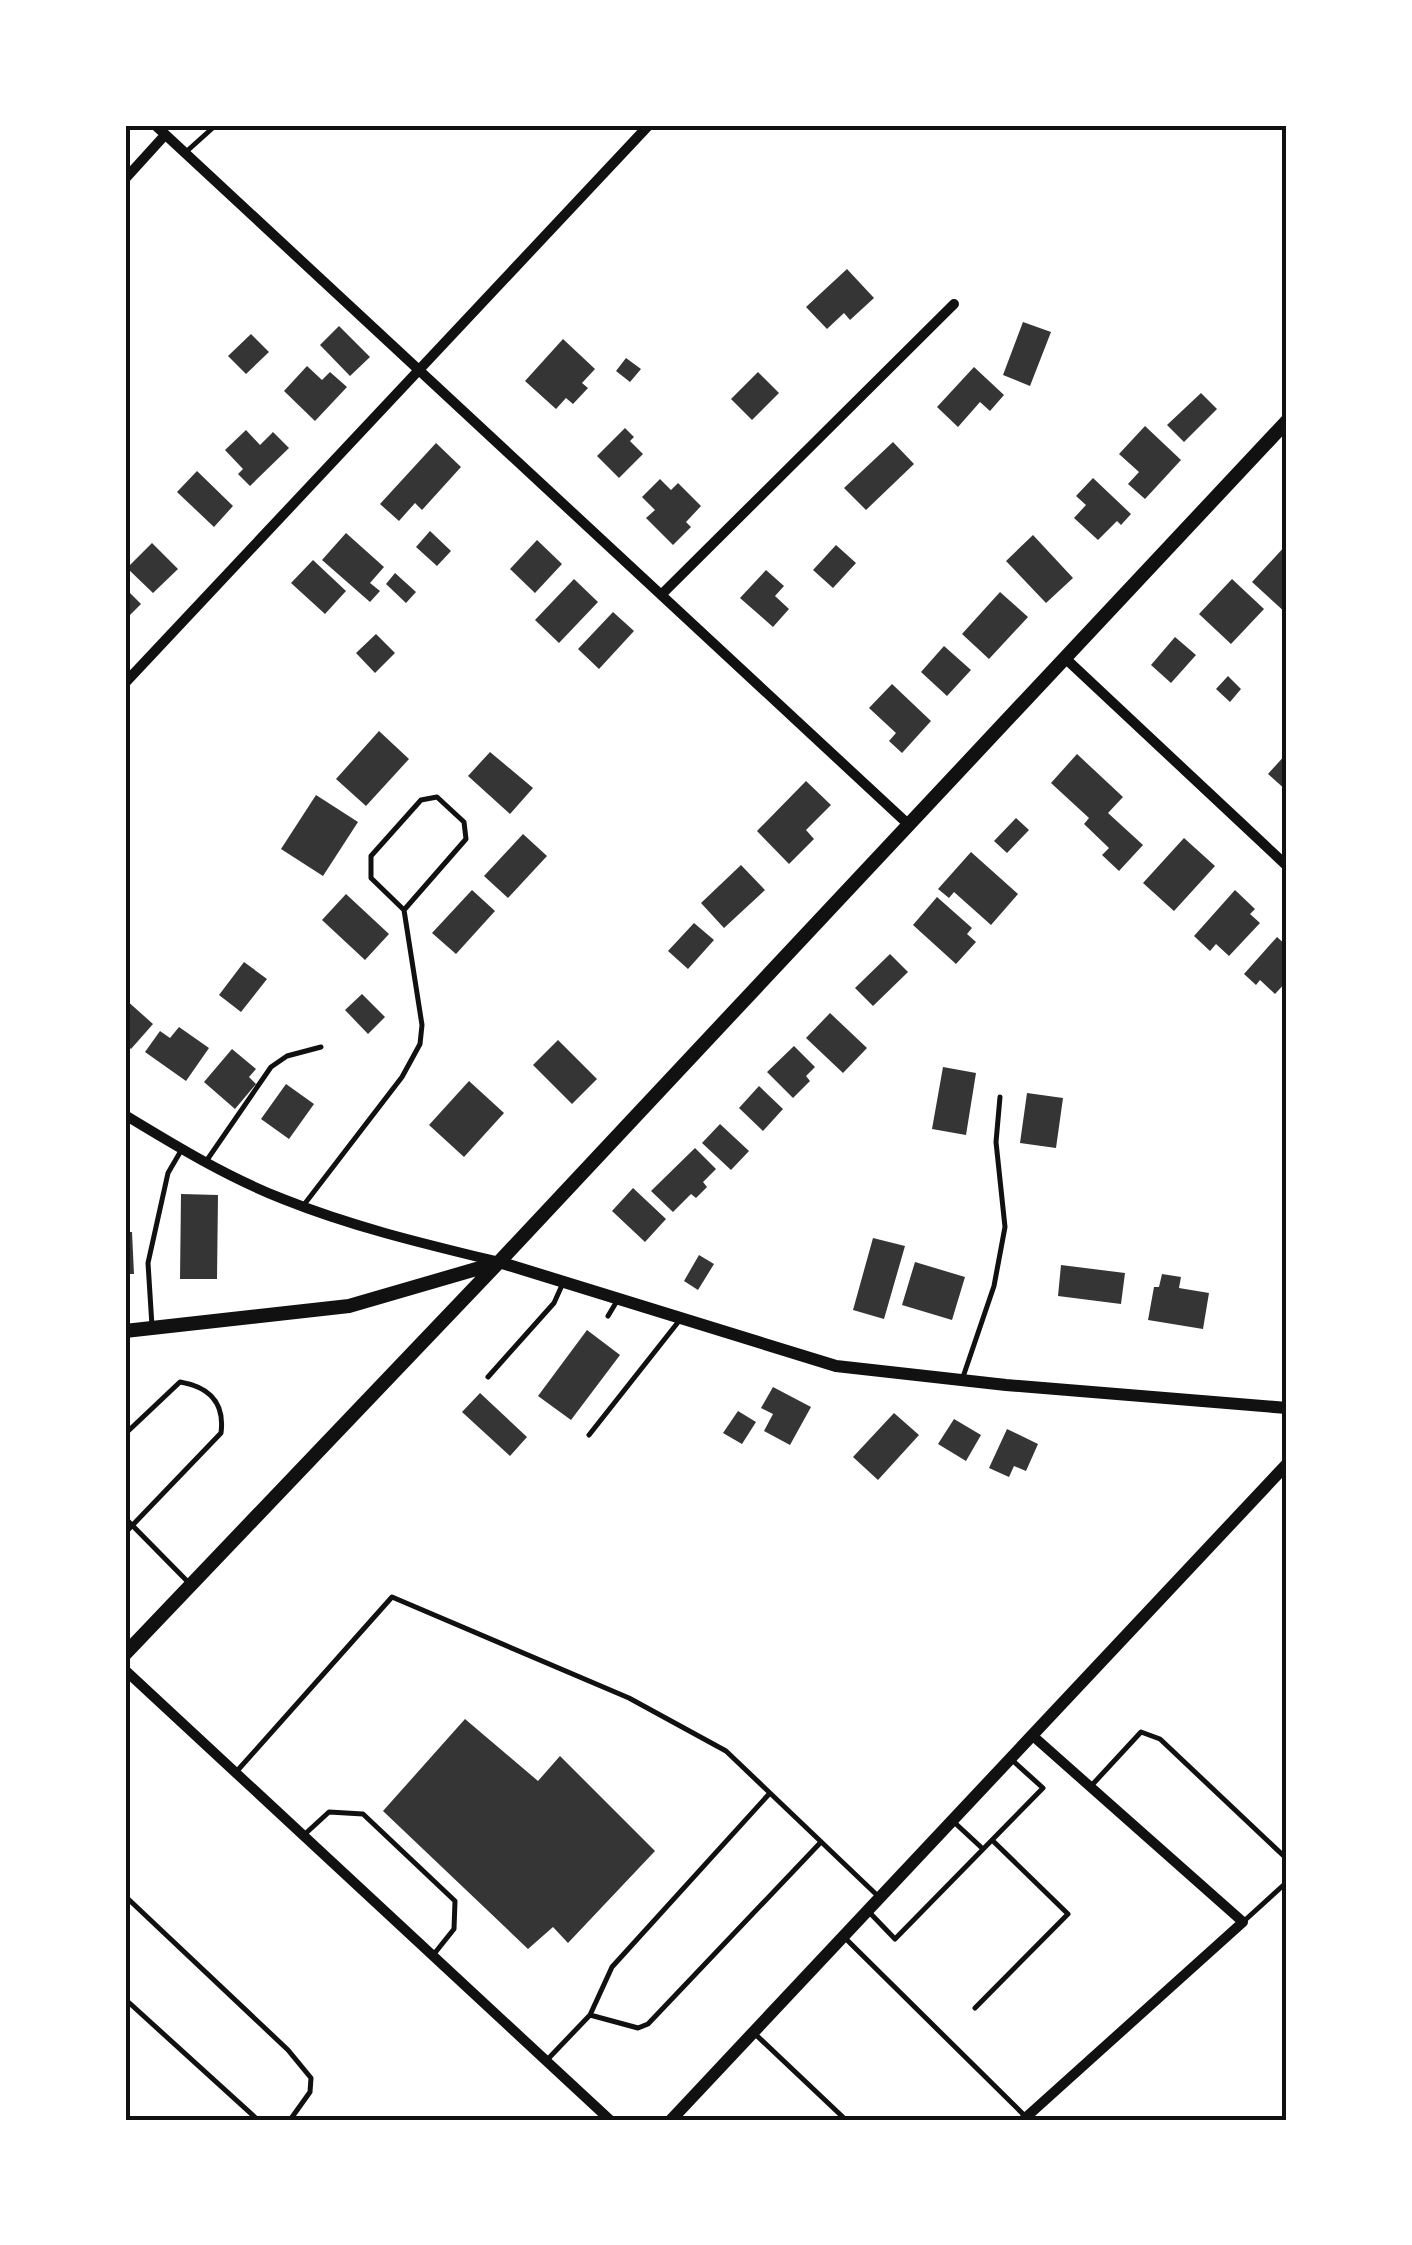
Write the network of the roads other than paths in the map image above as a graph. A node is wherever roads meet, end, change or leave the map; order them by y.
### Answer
1 (155, 125) edge
2 (216, 125) edge
3 (649, 125) edge
4 (165, 135) junction
5 (185, 154) junction
6 (125, 179) edge
7 (954, 304) dead end
8 (418, 369) junction
9 (1287, 420) edge
10 (661, 594) junction
11 (1065, 658) junction
12 (125, 684) edge
13 (909, 824) junction
14 (1287, 866) edge
15 (404, 910) junction
16 (321, 1047) dead end
17 (1000, 1097) dead end
18 (125, 1115) edge
19 (182, 1149) junction
20 (205, 1162) junction
21 (303, 1206) junction
22 (498, 1262) junction
23 (564, 1280) junction
24 (619, 1298) junction
25 (608, 1316) dead end
26 (680, 1318) junction
27 (152, 1329) junction
28 (125, 1331) edge
29 (488, 1376) dead end
30 (962, 1380) junction
31 (1287, 1408) edge
32 (125, 1434) edge
33 (588, 1435) dead end
34 (1287, 1464) edge
35 (125, 1518) edge
36 (132, 1526) junction
37 (125, 1533) edge
38 (191, 1585) junction
39 (125, 1654) edge
40 (125, 1670) edge
41 (1033, 1736) junction
42 (1011, 1759) junction
43 (235, 1773) junction
44 (1090, 1787) junction
45 (770, 1793) junction
46 (953, 1821) junction
47 (303, 1836) junction
48 (992, 1840) junction
49 (821, 1842) junction
50 (984, 1849) junction
51 (1287, 1859) edge
52 (1287, 1882) edge
53 (125, 1896) edge
54 (880, 1898) junction
55 (868, 1911) junction
56 (1243, 1922) junction
57 (844, 1937) junction
58 (432, 1956) junction
59 (125, 1999) edge
60 (975, 2008) dead end
61 (590, 2016) junction
62 (753, 2033) junction
63 (546, 2061) junction
64 (1024, 2119) edge
65 (258, 2120) edge
66 (290, 2120) edge
67 (610, 2120) edge
68 (672, 2120) edge
69 (846, 2120) edge

1 - 4 street
2 - 5 lane
3 - 8 street
4 - 5 street
4 - 6 street
5 - 8 street
7 - 10 street
8 - 10 street
8 - 12 street
9 - 11 main road
10 - 13 street
11 - 13 main road
11 - 14 street
13 - 22 main road
15 - 15 lane
15 - 21 lane
16 - 20 lane
17 - 30 lane
18 - 19 street
19 - 20 street
19 - 27 lane
20 - 21 street
21 - 22 street
22 - 23 street
22 - 27 main road
22 - 38 main road
23 - 24 street
23 - 29 lane
24 - 25 lane
24 - 26 street
26 - 30 street
26 - 33 lane
27 - 28 main road
30 - 31 street
32 - 36 lane
34 - 41 street
35 - 36 lane
36 - 37 lane
36 - 38 lane
38 - 39 main road
40 - 43 street
41 - 42 street
41 - 44 street
42 - 46 street
42 - 48 lane
43 - 45 lane
43 - 47 street
44 - 51 lane
44 - 56 street
45 - 49 lane
45 - 61 lane
46 - 50 lane
46 - 54 street
47 - 58 street
47 - 58 lane
48 - 50 lane
48 - 60 lane
49 - 54 lane
49 - 61 lane
50 - 55 lane
52 - 56 lane
53 - 66 lane
54 - 55 street
55 - 57 street
56 - 64 street
57 - 62 street
57 - 64 lane
58 - 63 street
59 - 65 lane
61 - 63 lane
62 - 68 street
62 - 69 lane
63 - 67 street

